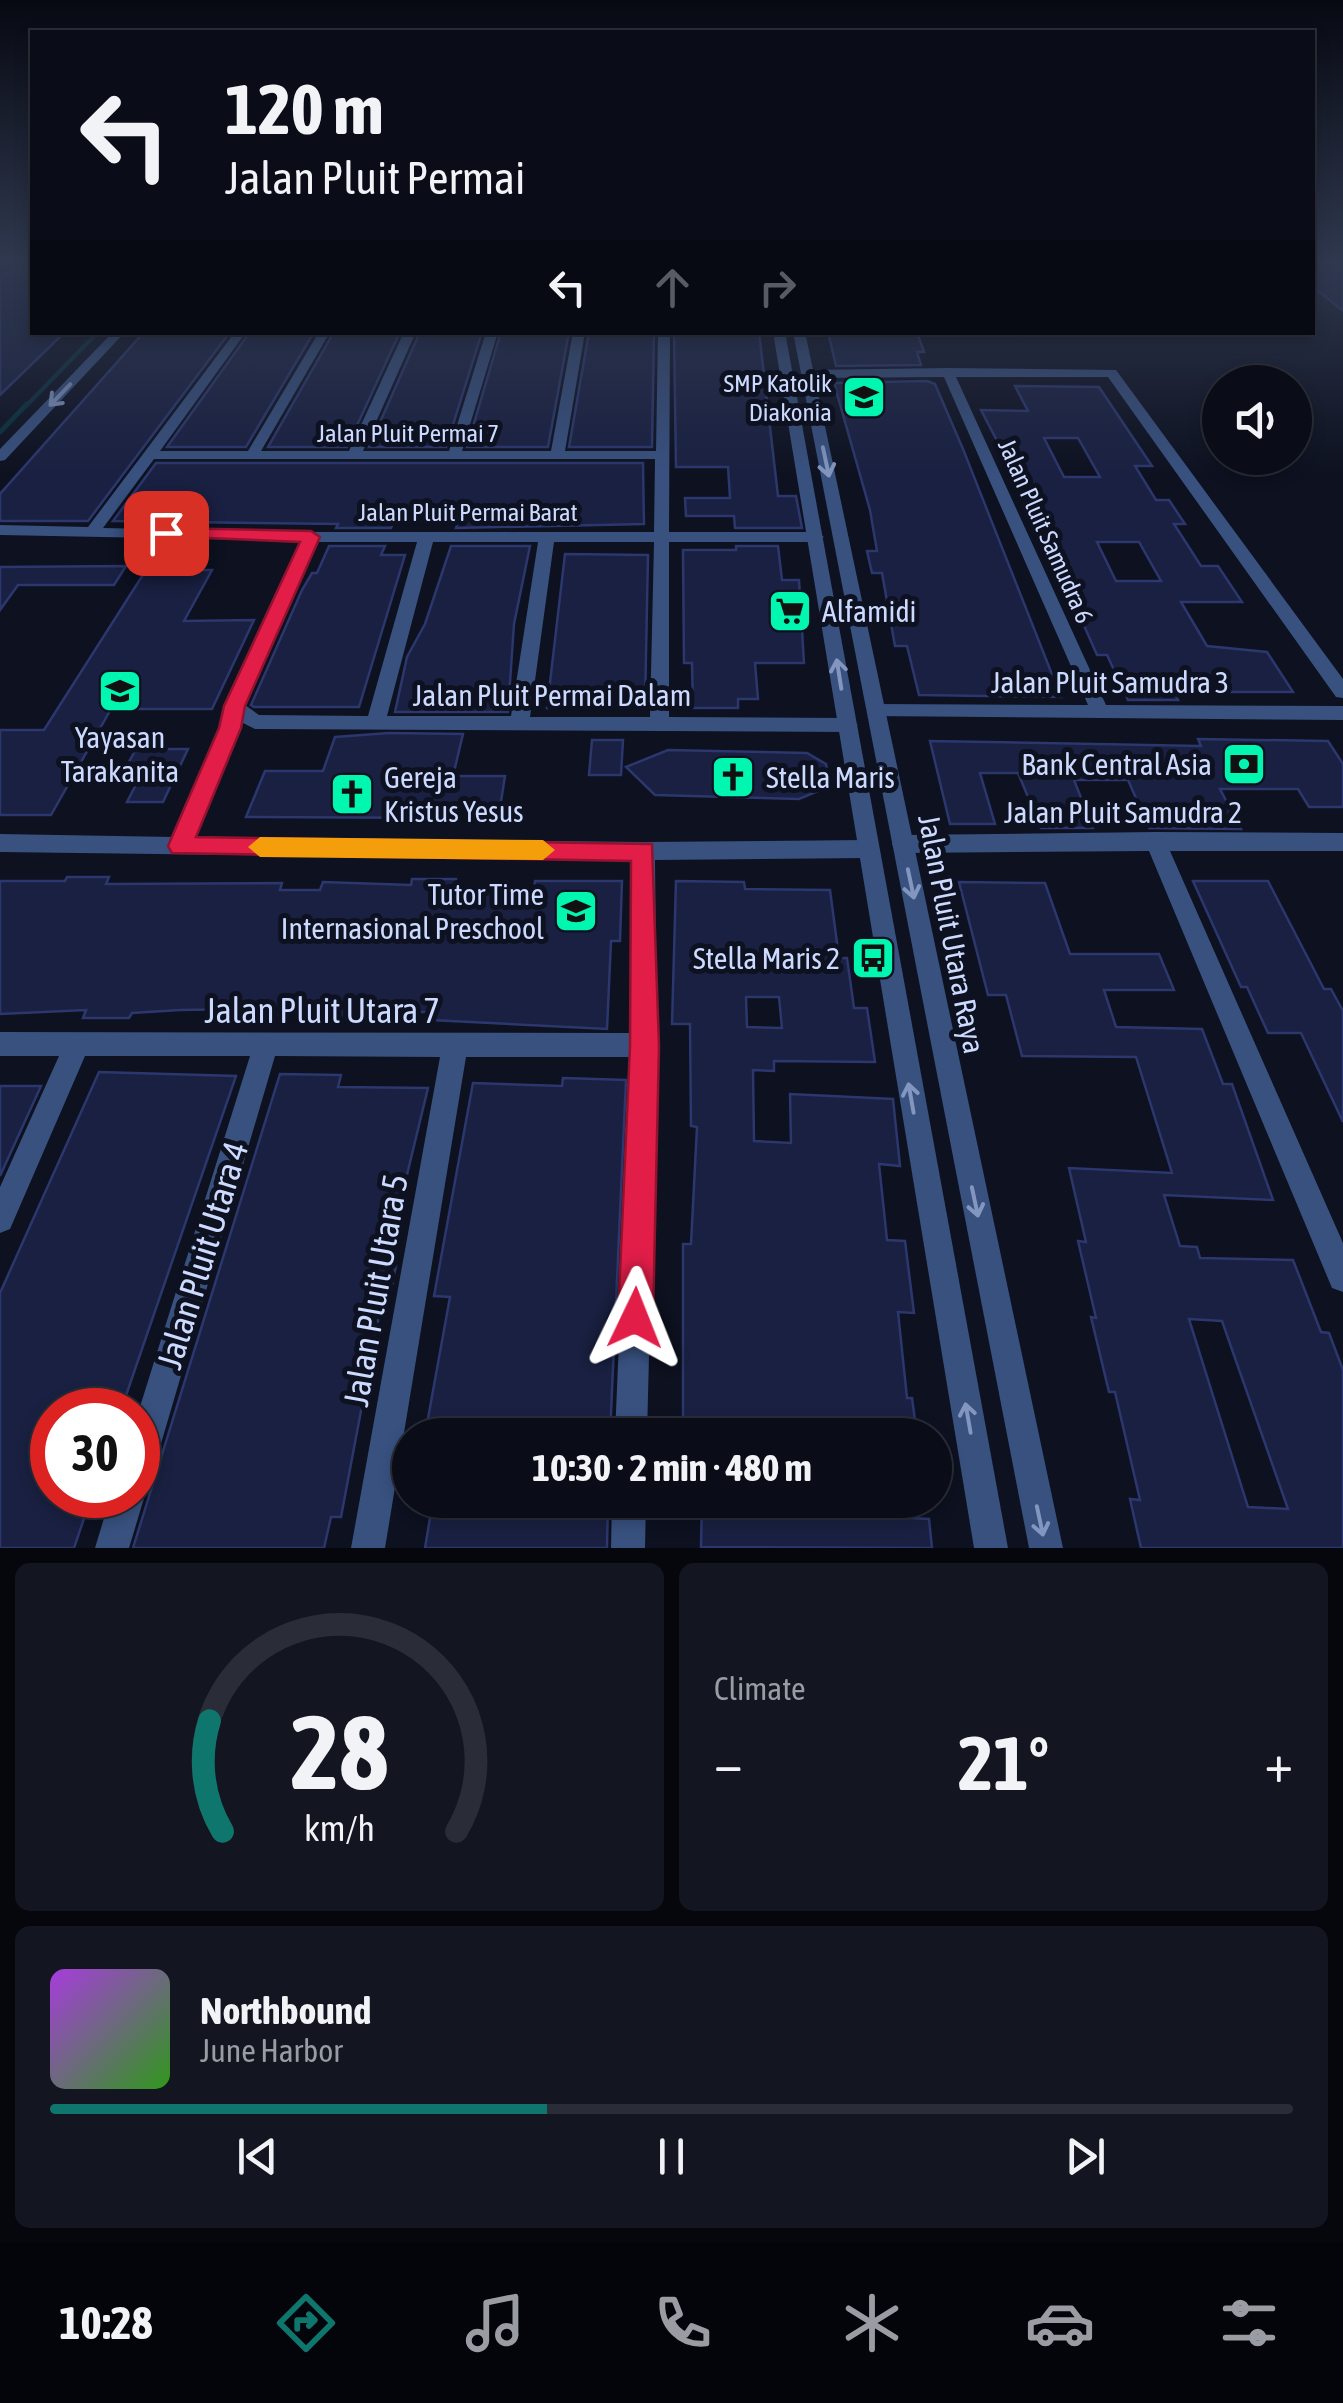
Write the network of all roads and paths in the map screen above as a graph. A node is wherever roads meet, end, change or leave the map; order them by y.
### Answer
1 (117, 335) edge
2 (240, 335) edge
3 (323, 335) edge
4 (409, 335) edge
5 (491, 335) edge
6 (578, 335) edge
7 (664, 335) edge
8 (780, 335) edge
9 (800, 335) edge
10 (948, 372) junction
11 (808, 374) junction
12 (151, 455) junction
13 (252, 455) junction
14 (354, 456) junction
15 (454, 456) junction
16 (558, 456) junction
17 (664, 456) junction
18 (0, 458) edge
19 (0, 530) edge
20 (94, 531) junction
21 (546, 536) junction
22 (311, 537) junction
23 (664, 537) junction
24 (816, 537) junction
25 (426, 538) junction
26 (827, 595) junction
27 (854, 596) junction
28 (1343, 692) edge
29 (1099, 710) junction
30 (876, 711) junction
31 (1343, 713) edge
32 (246, 717) junction
33 (376, 725) junction
34 (848, 725) junction
35 (519, 726) junction
36 (658, 726) junction
37 (1154, 841) junction
38 (1343, 842) edge
39 (0, 843) edge
40 (902, 844) junction
41 (180, 846) junction
42 (867, 849) junction
43 (644, 851) junction
44 (78, 1043) junction
45 (0, 1044) edge
46 (266, 1045) junction
47 (455, 1046) junction
48 (644, 1046) junction
49 (0, 1219) edge
50 (1343, 1277) edge
51 (160, 1392) edge
52 (632, 1418) edge
53 (121, 1518) edge
54 (629, 1518) edge
55 (112, 1548) edge
56 (368, 1548) edge
57 (628, 1548) edge
58 (992, 1548) edge
59 (1046, 1548) edge

1 -> 18 street
2 - 12 street
3 - 13 street
4 - 14 street
5 - 15 street
6 - 16 street
7 - 17 street
8 - 24 street
9 - 11 street, Jalan Pluit Utara Raya
10 - 11 street
10 - 28 street
10 - 29 street, Jalan Pluit Samudra 6
11 -> 27 street, Jalan Pluit Utara Raya
12 - 13 street, Jalan Pluit Permai 7
12 - 20 street
13 - 14 street, Jalan Pluit Permai 7
14 - 15 street, Jalan Pluit Permai 7
15 - 16 street, Jalan Pluit Permai 7
16 - 17 street, Jalan Pluit Permai 7
17 - 23 street
19 - 20 street, Jalan Pluit Permai Barat
20 - 22 street, Jalan Pluit Permai Barat
21 - 23 street, Jalan Pluit Permai Barat
21 - 25 street, Jalan Pluit Permai Barat
21 - 35 street
22 - 25 street, Jalan Pluit Permai Barat
22 - 32 street
23 - 24 street, Jalan Pluit Permai Barat
23 - 36 street
24 - 26 street
25 - 33 street
26 - 27 street
34 -> 26 street
27 - 30 street, Jalan Pluit Utara Raya
29 - 30 street, Jalan Pluit Samudra 3
29 - 31 street, Jalan Pluit Samudra 3
30 - 40 street, Jalan Pluit Utara Raya
32 - 33 street, Jalan Pluit Permai Dalam
32 - 41 street
33 - 35 street, Jalan Pluit Permai Dalam
34 - 36 street, Jalan Pluit Permai Dalam
34 - 42 street
35 - 36 street, Jalan Pluit Permai Dalam
37 - 38 street, Jalan Pluit Samudra 2
37 - 40 street, Jalan Pluit Samudra 2
37 - 50 street
39 - 41 street
40 -> 59 street, Jalan Pluit Utara Raya
41 - 43 street
42 - 43 street
58 -> 42 street
43 - 48 street
44 - 45 street, Jalan Pluit Utara 7
44 - 46 street, Jalan Pluit Utara 7
44 - 49 street
46 - 47 street, Jalan Pluit Utara 7
46 - 51 street, Jalan Pluit Utara 4
47 - 48 street, Jalan Pluit Utara 7
47 - 56 street, Jalan Pluit Utara 5
48 - 52 street
53 - 55 street
54 - 57 street

